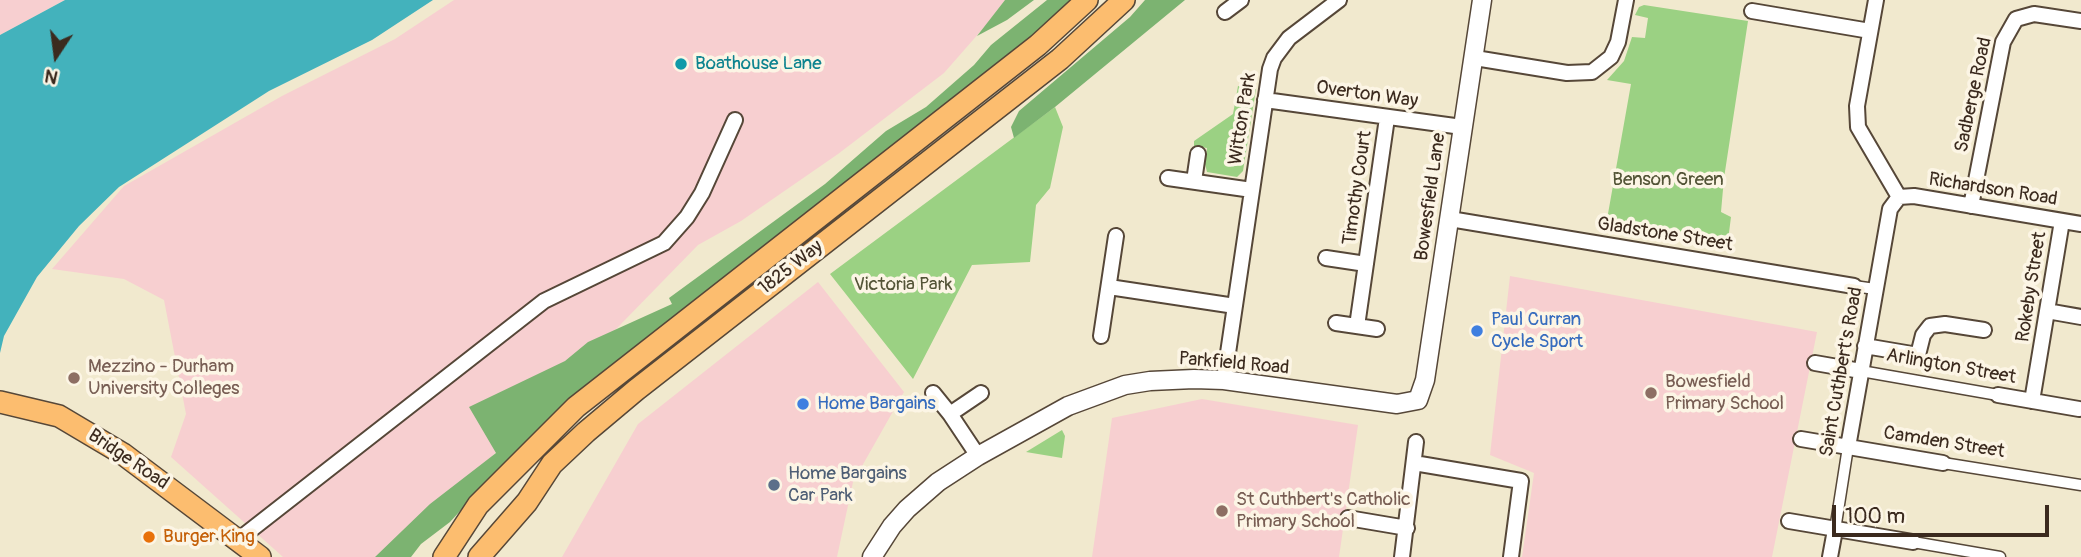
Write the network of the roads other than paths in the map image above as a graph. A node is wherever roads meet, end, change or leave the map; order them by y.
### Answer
1 (1087, 0) edge
2 (1124, 0) edge
3 (1241, 0) edge
4 (1339, 0) edge
5 (1482, 0) edge
6 (1626, 0) edge
7 (1876, 0) edge
8 (1773, 7) edge
9 (1752, 11) dead end
10 (1225, 12) dead end
11 (2081, 21) edge
12 (1870, 31) junction
13 (1475, 58) junction
14 (1265, 100) junction
15 (1387, 118) junction
16 (735, 120) dead end
17 (1462, 127) junction
18 (1198, 154) dead end
19 (1168, 178) dead end
20 (1194, 181) junction
21 (1252, 190) junction
22 (1899, 197) junction
23 (1971, 206) junction
24 (1450, 219) junction
25 (2062, 221) junction
26 (2081, 224) edge
27 (1116, 236) dead end
28 (1326, 258) dead end
29 (1366, 264) junction
30 (1854, 286) joint
31 (1109, 287) junction
32 (1875, 289) junction
33 (1235, 306) junction
34 (2047, 311) junction
35 (2081, 317) edge
36 (1336, 323) dead end
37 (1357, 326) junction
38 (1377, 329) dead end
39 (1984, 330) dead end
40 (1101, 336) dead end
41 (1866, 346) junction
42 (1815, 363) dead end
43 (1861, 371) junction
44 (1224, 380) junction
45 (933, 393) dead end
46 (981, 393) dead end
47 (1998, 395) joint
48 (1418, 400) joint
49 (2032, 401) junction
50 (4, 403) edge
51 (2080, 409) edge
52 (950, 414) junction
53 (1801, 439) dead end
54 (1416, 442) dead end
55 (1849, 447) junction
56 (978, 456) junction
57 (1414, 463) junction
58 (1943, 463) joint
59 (2081, 485) edge
60 (1348, 518) dead end
61 (1789, 521) dead end
62 (1407, 528) junction
63 (1835, 530) junction
64 (1913, 542) joint
65 (242, 549) edge
66 (260, 557) edge
67 (444, 557) edge
68 (479, 557) edge
69 (872, 557) edge
70 (1402, 557) edge
71 (1511, 557) edge
72 (1830, 557) edge
73 (2000, 557) edge

1 - 67 main road, 1825 Way
2 - 68 main road, 1825 Way
3 - 10 street
4 - 14 street, Witton Park
5 - 13 street, Bowesfield Lane
6 - 13 street
7 - 12 street
8 - 9 street
8 - 12 street
11 - 23 street, Sadberge Road
12 - 22 street
13 - 17 street, Bowesfield Lane
14 - 15 street, Overton Way
14 - 21 street, Witton Park
15 - 17 street, Overton Way
15 - 29 street, Timothy Court
16 - 65 street
17 - 24 street, Bowesfield Lane
18 - 20 street, Witton Park
19 - 20 street, Witton Park
20 - 21 street, Witton Park
21 - 33 street, Witton Park
22 - 23 street, Richardson Road
22 - 32 street, Saint Cuthbert's Road
23 - 25 street, Richardson Road
24 - 30 street, Gladstone Street
24 - 48 street, Bowesfield Lane
25 - 26 street, Richardson Road
25 - 34 street, Rokeby Street
27 - 31 street
28 - 29 street, Timothy Court
29 - 37 street, Timothy Court
30 - 32 street, Gladstone Street
31 - 33 street
31 - 40 street
32 - 41 street, Saint Cuthbert's Road
33 - 44 street, Witton Park
34 - 35 street
34 - 49 street, Rokeby Street
36 - 37 street
37 - 38 street
39 - 41 street
41 - 43 street, Saint Cuthbert's Road
42 - 43 street, Arlington Street
43 - 47 street, Arlington Street
43 - 55 street, Saint Cuthbert's Road
44 - 48 street, Parkfield Road
44 - 56 street, Parkfield Road
45 - 52 street
46 - 52 street
47 - 49 street, Arlington Street
49 - 51 street, Arlington Street
50 - 65 main road, Bridge Road
52 - 56 street
53 - 55 street, Camden Street
54 - 57 street
55 - 58 street, Camden Street
55 - 63 street, Saint Cuthbert's Road
56 - 69 street, Parkfield Road
57 - 62 street
57 - 71 street
58 - 59 street, Camden Street
60 - 62 street
61 - 63 street
62 - 70 street
63 - 64 street
63 - 72 street, Saint Cuthbert's Road
64 - 73 street
65 - 66 main road, Bridge Road

